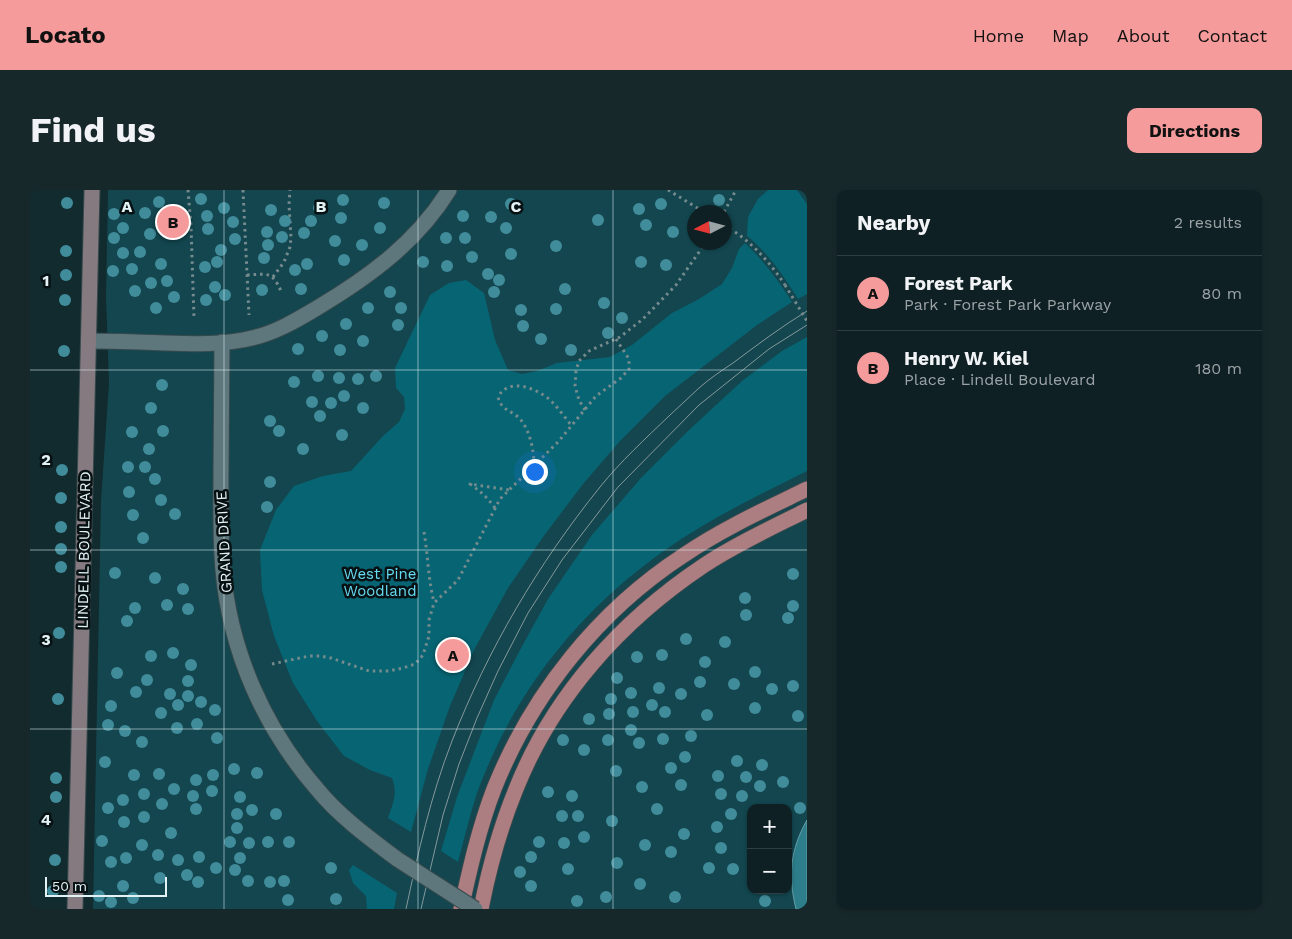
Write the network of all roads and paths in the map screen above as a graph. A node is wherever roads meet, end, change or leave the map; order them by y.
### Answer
1 (92, 190) edge
2 (188, 190) edge
3 (243, 190) edge
4 (290, 190) edge
5 (449, 190) edge
6 (668, 190) edge
7 (736, 190) edge
8 (693, 205) edge
9 (728, 205) edge
10 (732, 230) edge
11 (700, 250) edge
12 (247, 275) junction
13 (273, 277) junction
14 (280, 291) dead end
15 (249, 315) dead end
16 (194, 318) dead end
17 (807, 321) edge
18 (616, 339) junction
19 (89, 341) junction
20 (222, 342) junction
21 (585, 410) junction
22 (572, 426) junction
23 (534, 465) junction
24 (807, 489) edge
25 (509, 490) junction
26 (495, 508) junction
27 (807, 510) edge
28 (424, 532) dead end
29 (434, 603) junction
30 (272, 664) dead end
31 (75, 909) edge
32 (461, 909) edge
33 (475, 909) edge
34 (480, 909) edge

1 - 19 main road, LINDELL BOULEVARD
2 - 16 path
3 - 12 path
4 - 13 path
5 - 20 street
6 - 8 path
7 - 9 path
10 - 17 path, bridge
11 - 18 path
12 - 13 path
12 - 15 path
13 - 14 path
18 - 21 path
18 - 21 path
19 - 20 street
19 - 31 main road, LINDELL BOULEVARD
20 - 33 street, GRAND DRIVE, bridge
21 - 22 path
22 - 23 path
22 - 23 path
23 - 25 path
24 - 32 main road
25 - 26 path
25 - 26 path
26 - 29 path
27 - 34 main road
28 - 29 path
29 - 30 path

